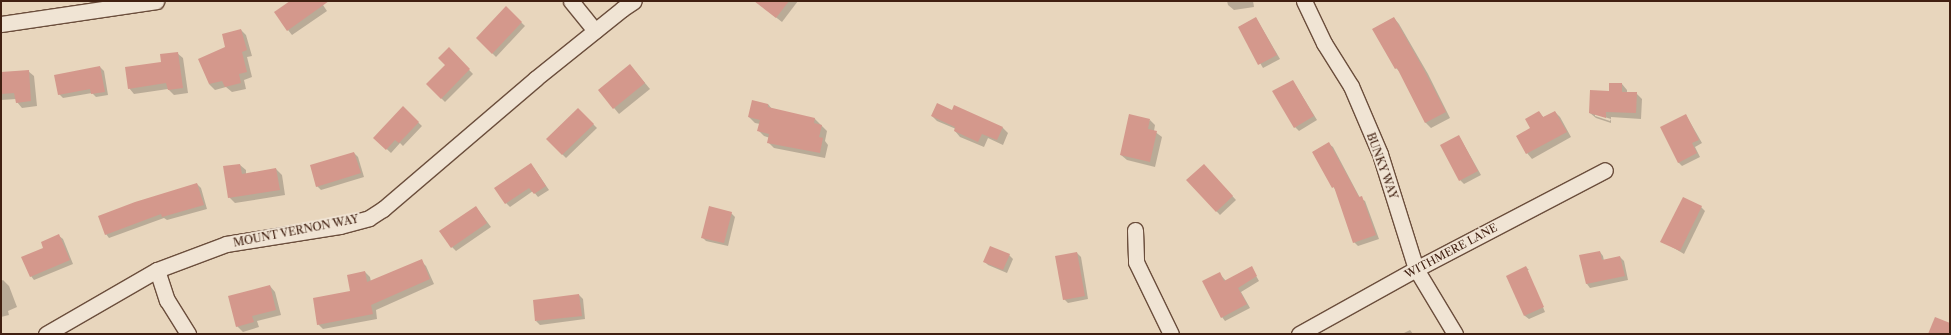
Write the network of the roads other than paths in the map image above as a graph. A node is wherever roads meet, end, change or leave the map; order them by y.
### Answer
1 (156, 1) edge
2 (571, 1) edge
3 (634, 1) edge
4 (1304, 1) edge
5 (1, 24) edge
6 (595, 31) junction
7 (1604, 170) dead end
8 (1135, 230) dead end
9 (1416, 269) junction
10 (157, 270) junction
11 (46, 334) edge
12 (188, 334) edge
13 (1171, 334) edge
14 (1299, 334) edge
15 (1455, 334) edge

1 - 5 street
2 - 6 street
3 - 6 street, MOUNT VERNON WAY
4 - 9 street, BUNKY WAY
6 - 10 street, MOUNT VERNON WAY
7 - 9 street, WITHMERE LANE
8 - 13 street
9 - 14 street, WITHMERE LANE
9 - 15 street, BUNKY WAY
10 - 11 street, MOUNT VERNON WAY
10 - 12 street

